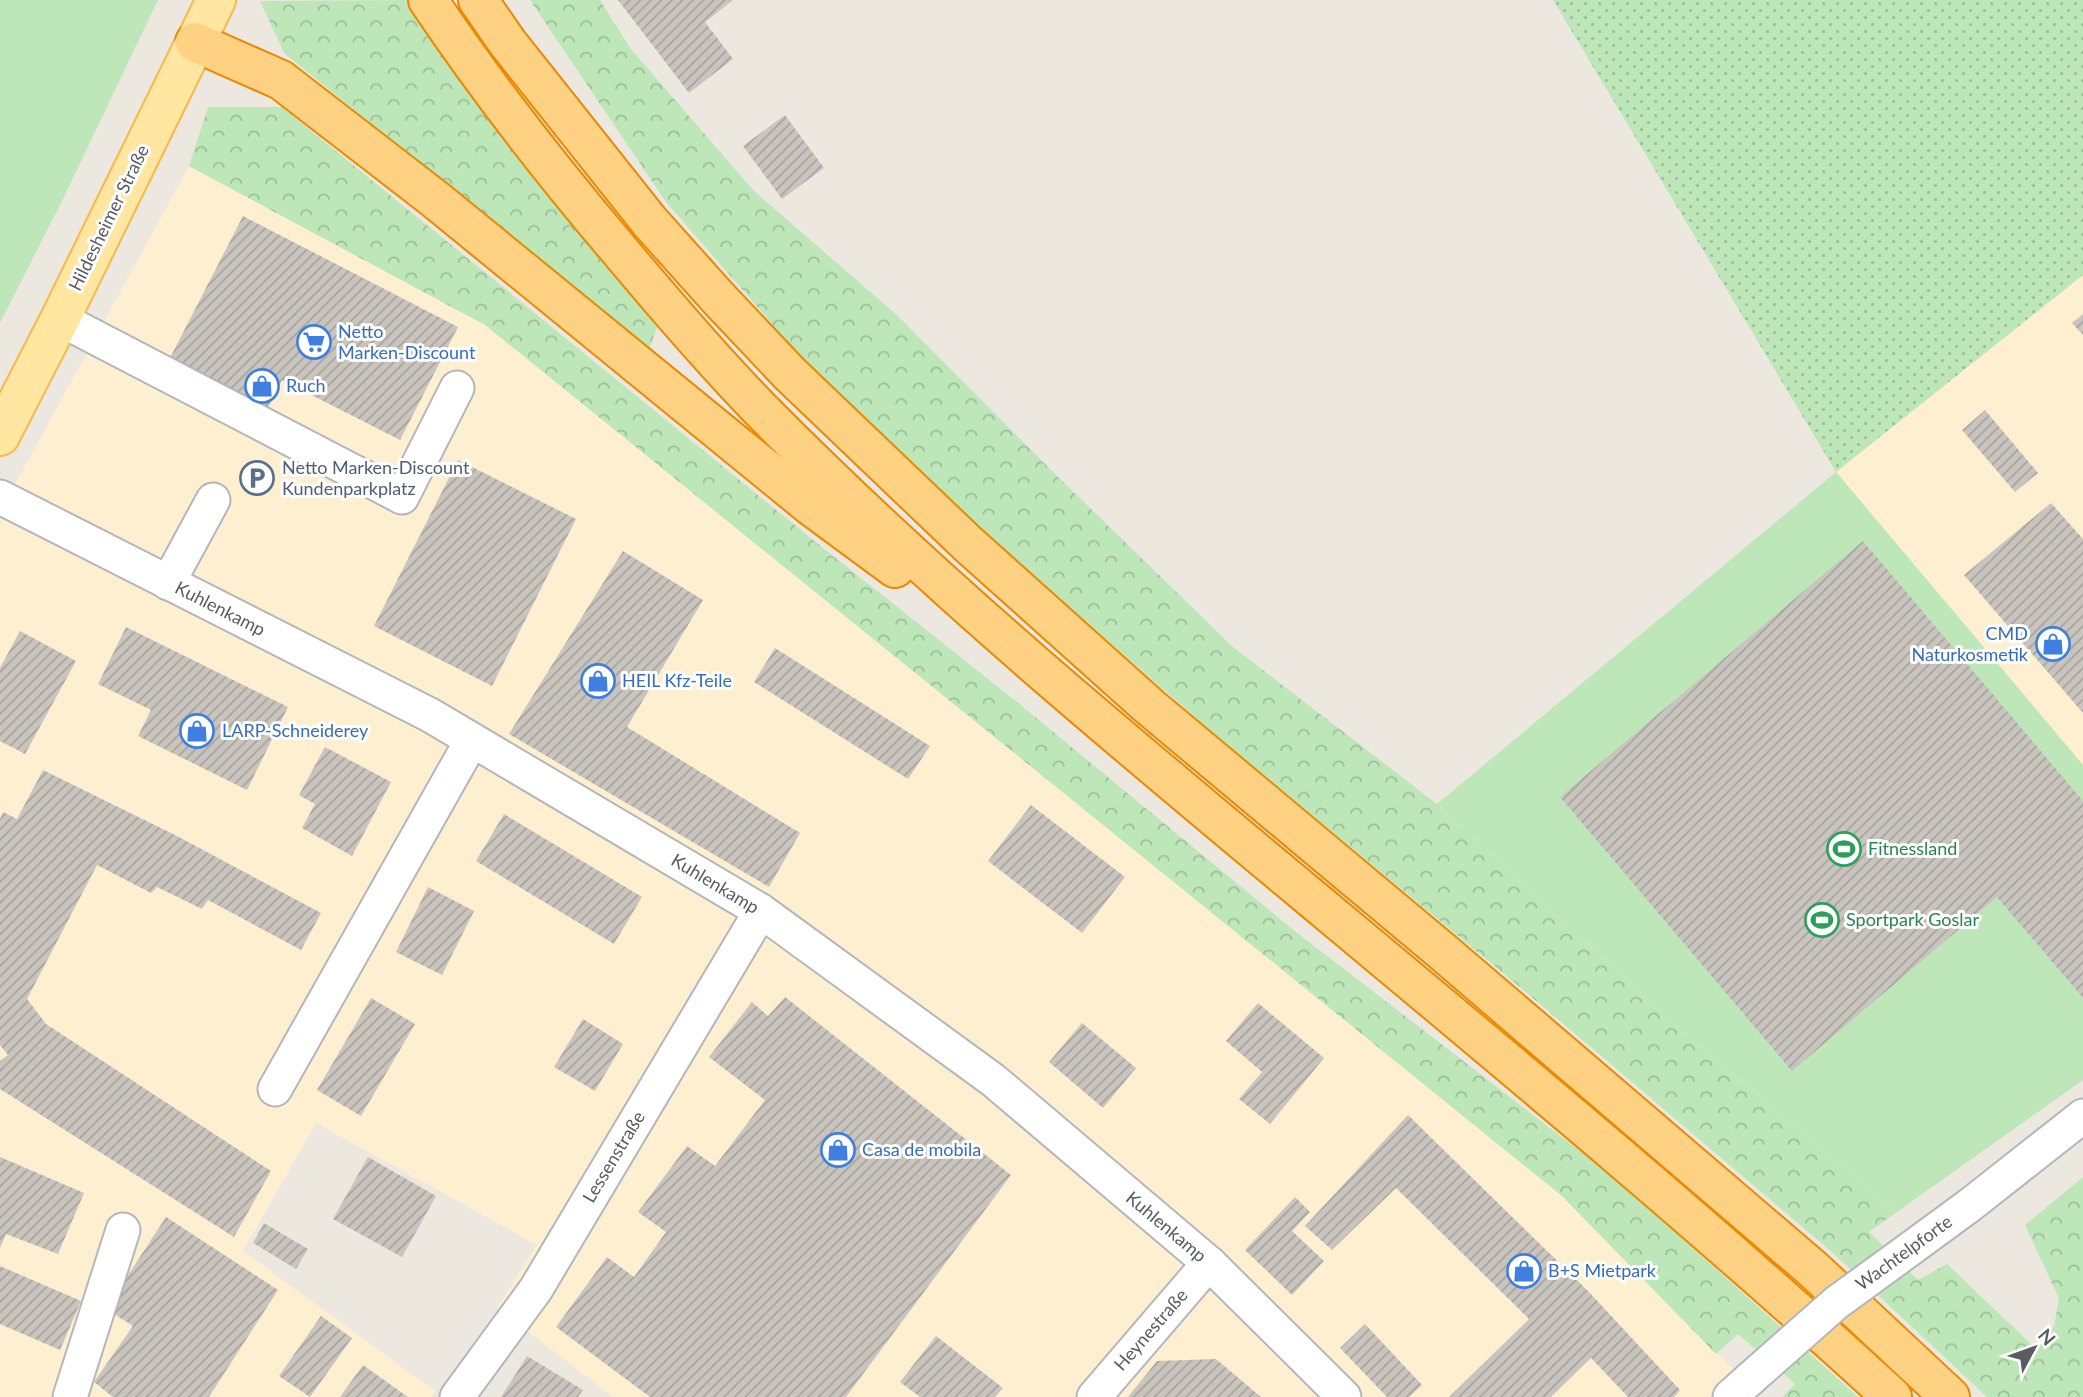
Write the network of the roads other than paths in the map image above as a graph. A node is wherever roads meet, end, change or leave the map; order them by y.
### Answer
1 (216, 0) edge
2 (428, 0) edge
3 (478, 0) edge
4 (195, 42) junction
5 (61, 319) junction
6 (457, 388) dead end
7 (0, 436) edge
8 (0, 497) edge
9 (213, 500) dead end
10 (168, 583) junction
11 (1016, 649) junction
12 (472, 740) junction
13 (761, 911) junction
14 (275, 1089) dead end
15 (2083, 1116) edge
16 (123, 1230) dead end
17 (1209, 1263) junction
18 (1740, 1387) edge
19 (70, 1397) edge
20 (457, 1397) edge
21 (1094, 1397) edge
22 (1344, 1397) edge
23 (1892, 1397) edge
24 (1951, 1397) edge

1 - 4 main road, Hildesheimer Straße
2 - 11 highway
3 - 24 highway
4 - 5 main road, Hildesheimer Straße
4 - 11 highway
5 - 6 street
5 - 7 main road, Hildesheimer Straße
8 - 10 street, Kuhlenkamp
9 - 10 street
10 - 12 street, Kuhlenkamp
11 - 23 highway
12 - 13 street, Kuhlenkamp
12 - 14 street
13 - 17 street, Kuhlenkamp
13 - 20 street, Lessenstraße
15 - 18 street, Wachtelpforte, bridge
16 - 19 street
17 - 21 street, Heynestraße
17 - 22 street, Kuhlenkamp

